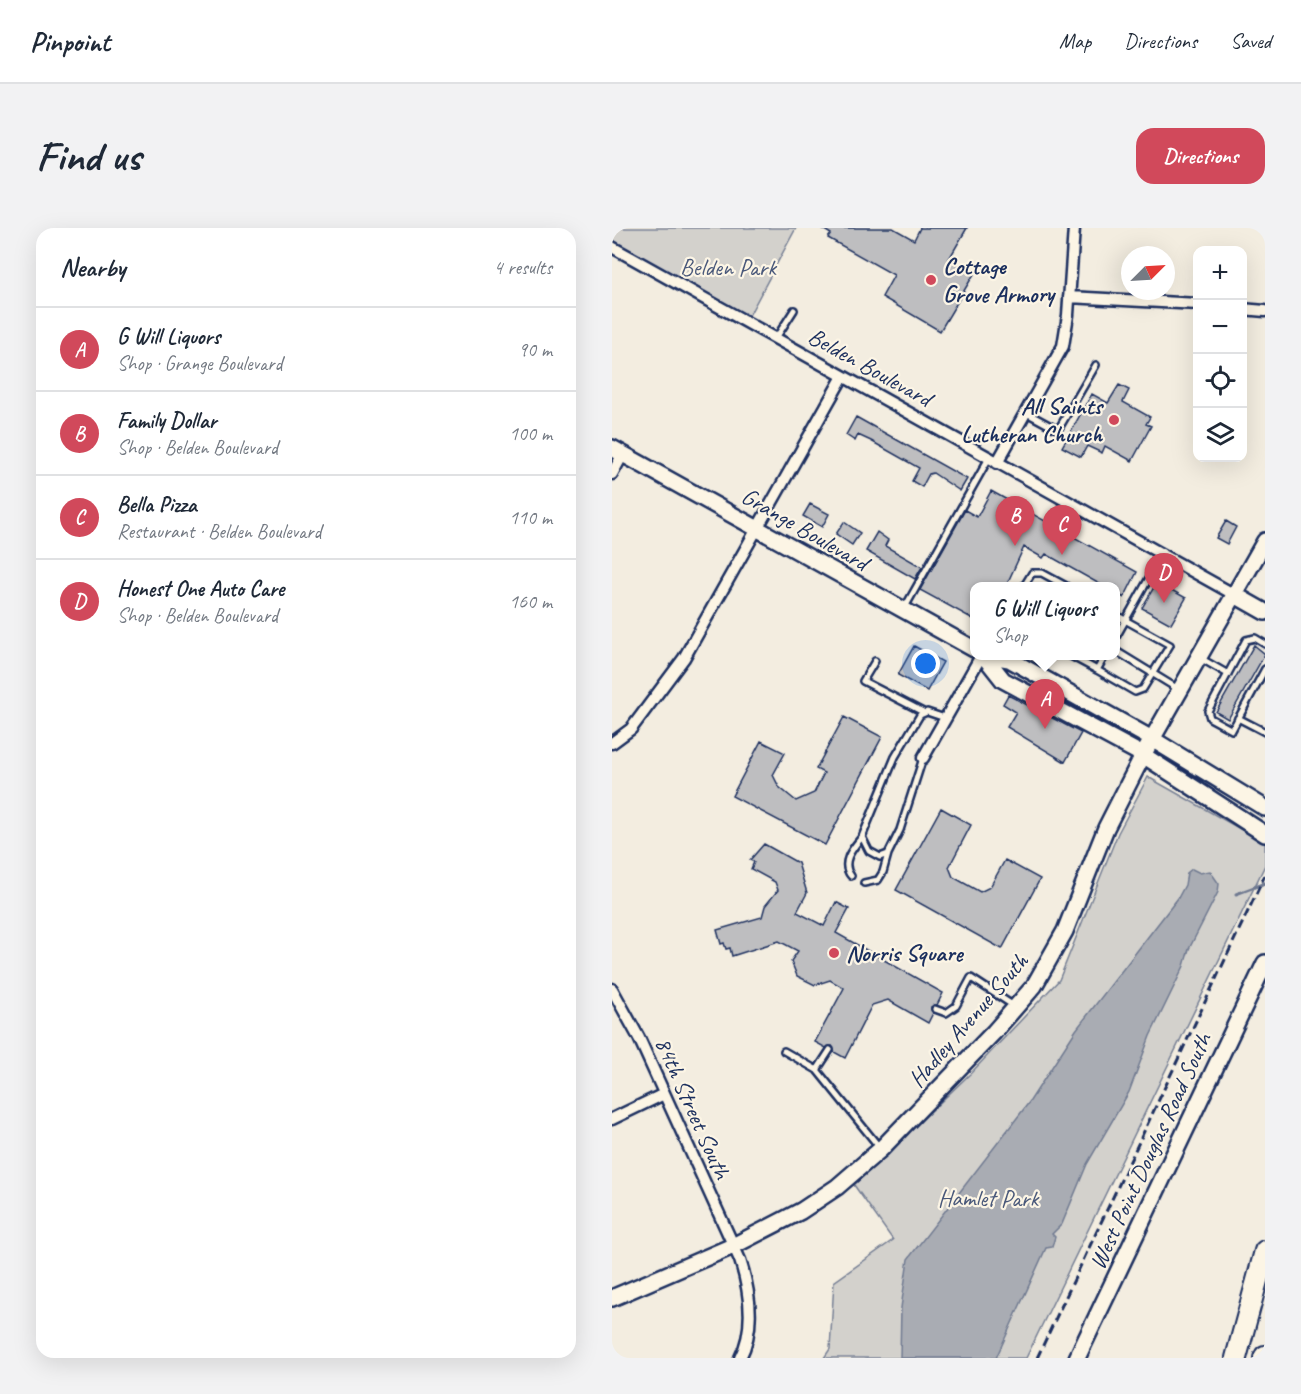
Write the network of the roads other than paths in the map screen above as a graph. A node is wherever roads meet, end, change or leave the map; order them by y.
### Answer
1 (1074, 228) edge
2 (612, 247) edge
3 (1069, 297) junction
4 (1193, 304) edge
5 (1247, 309) edge
6 (794, 310) dead end
7 (1265, 310) edge
8 (775, 340) junction
9 (1096, 365) dead end
10 (842, 378) junction
11 (1025, 412) junction
12 (618, 451) edge
13 (993, 461) junction
14 (612, 474) edge
15 (757, 528) junction
16 (1265, 541) edge
17 (1162, 555) junction
18 (1026, 582) edge
19 (1059, 582) edge
20 (1235, 595) junction
21 (903, 610) junction
22 (1265, 612) edge
23 (1120, 618) edge
24 (1125, 621) junction
25 (1120, 630) edge
26 (1265, 644) edge
27 (970, 646) edge
28 (1120, 653) edge
29 (1199, 658) junction
30 (981, 660) edge
31 (986, 660) edge
32 (1011, 660) edge
33 (1078, 660) edge
34 (1103, 660) edge
35 (875, 661) dead end
36 (1265, 669) edge
37 (1097, 670) junction
38 (1154, 673) junction
39 (1228, 674) junction
40 (1180, 690) junction
41 (923, 712) junction
42 (945, 718) junction
43 (1238, 718) junction
44 (1265, 732) edge
45 (1152, 739) junction
46 (612, 743) edge
47 (1143, 755) junction
48 (923, 758) joint
49 (1264, 808) edge
50 (1259, 831) edge
51 (862, 837) junction
52 (888, 854) junction
53 (851, 876) dead end
54 (864, 883) dead end
55 (1265, 963) edge
56 (612, 989) edge
57 (1016, 1007) junction
58 (935, 1009) dead end
59 (830, 1050) dead end
60 (784, 1051) dead end
61 (817, 1070) junction
62 (664, 1094) junction
63 (612, 1119) edge
64 (881, 1149) junction
65 (733, 1246) junction
66 (1265, 1251) edge
67 (612, 1298) edge
68 (740, 1358) edge
69 (1077, 1358) edge
70 (1236, 1358) edge

1 - 3 street
2 - 8 street, Belden Boulevard
3 - 4 street
3 - 11 street
5 - 7 street
6 - 8 lane
8 - 10 street, Belden Boulevard
9 - 11 lane
10 - 13 street, Belden Boulevard
10 - 15 street
11 - 13 street
12 - 14 street
12 - 15 street, Grange Boulevard
13 - 17 street, Belden Boulevard
13 - 21 lane
15 - 21 street, Grange Boulevard
15 - 46 street
16 - 20 street, Hadley Avenue South
17 - 20 street, Belden Boulevard
17 - 24 lane
18 - 19 lane
20 - 22 street, Belden Boulevard
20 - 29 street, Hadley Avenue South
21 - 27 street, Grange Boulevard
23 - 24 lane
24 - 25 lane
24 - 38 lane
26 - 39 lane
28 - 38 lane
29 - 39 lane
29 - 40 street, Hadley Avenue South
30 - 42 street
31 - 47 street
32 - 45 street
33 - 37 lane
34 - 37 lane
35 - 41 lane
36 - 43 lane
37 - 38 lane
38 - 40 lane
39 - 43 lane
40 - 45 street, Hadley Avenue South
41 - 42 lane
41 - 51 lane
42 - 48 street
43 - 44 lane
45 - 47 street, Hadley Avenue South
45 - 49 street
47 - 50 street
47 - 57 street, Hadley Avenue South
48 - 52 lane
51 - 52 lane
51 - 53 lane
52 - 54 lane
55 - 69 street, West Point Douglas Road South
56 - 62 street, 84th Street South
57 - 58 lane
57 - 64 street, Hadley Avenue South
59 - 61 lane
60 - 61 lane
61 - 64 lane
62 - 63 street
62 - 65 street, 84th Street South
64 - 65 street, Hadley Avenue South
65 - 67 street, Hadley Avenue South
65 - 68 street, 84th Street South
66 - 70 highway

